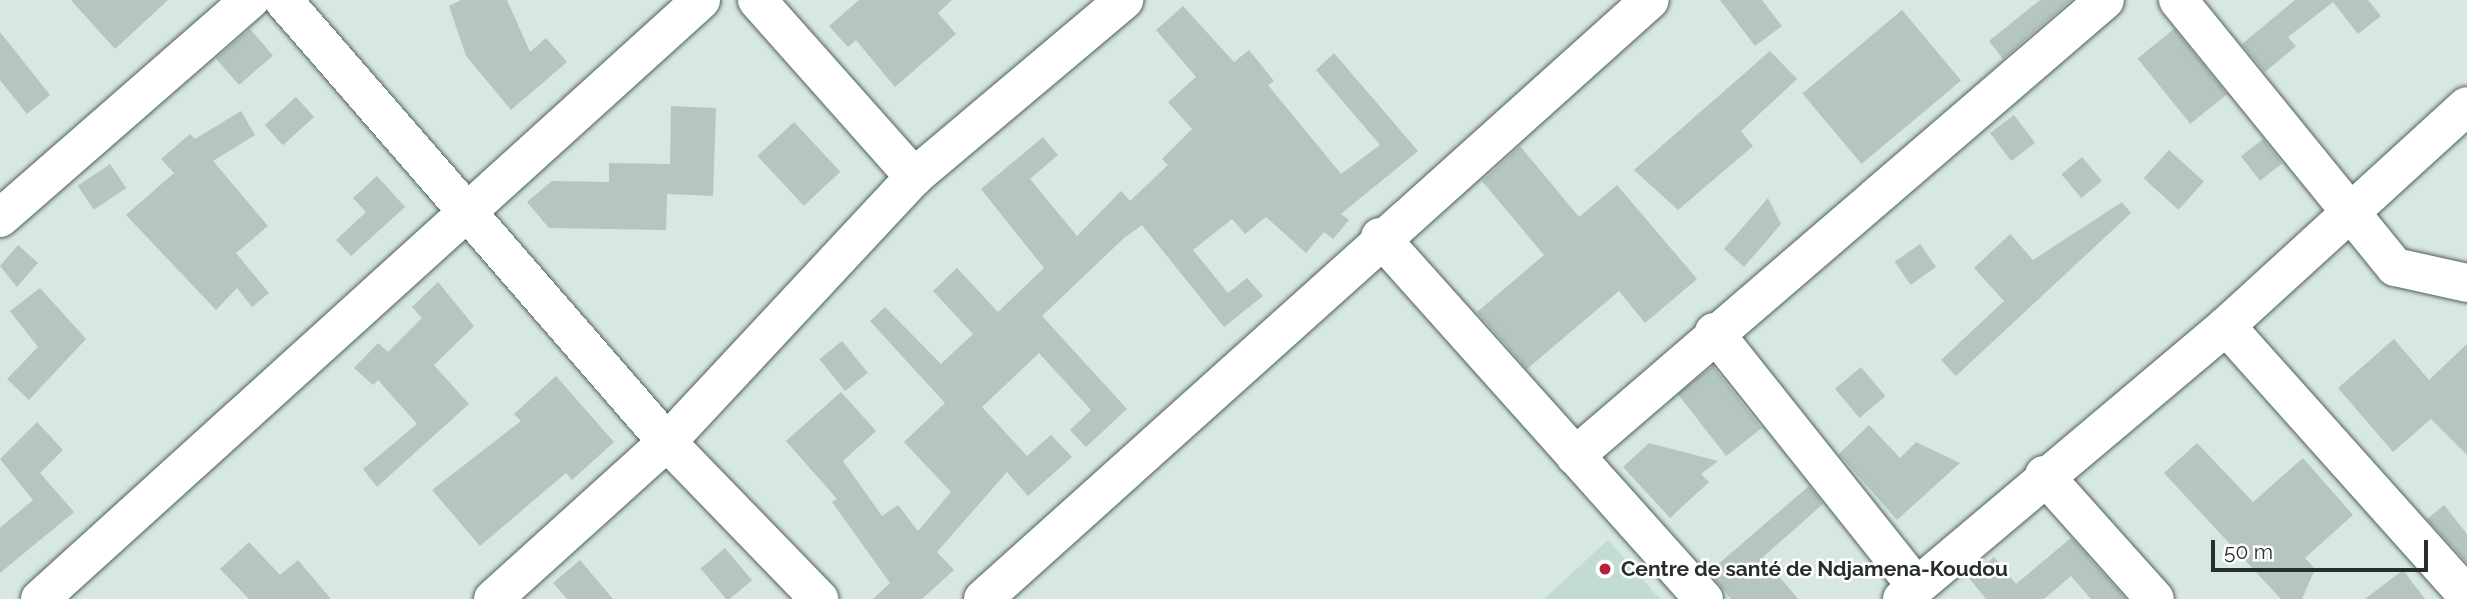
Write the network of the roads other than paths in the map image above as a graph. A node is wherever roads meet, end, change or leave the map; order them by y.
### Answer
1 (250, 0) edge
2 (283, 0) edge
3 (701, 0) edge
4 (757, 0) edge
5 (1124, 0) edge
6 (1650, 0) edge
7 (2105, 0) edge
8 (2178, 0) edge
9 (2467, 106) edge
10 (914, 177) junction
11 (466, 209) junction
12 (2353, 212) junction
13 (0, 218) edge
14 (1380, 237) junction
15 (2467, 283) edge
16 (2226, 326) junction
17 (1714, 332) junction
18 (667, 442) junction
19 (1575, 456) junction
20 (2044, 475) junction
21 (1909, 592) edge
22 (2467, 596) edge
23 (40, 599) edge
24 (493, 599) edge
25 (819, 599) edge
26 (983, 599) edge
27 (1704, 599) edge
28 (2155, 599) edge

1 - 13 street
2 - 11 street
3 - 11 street
4 - 10 street
5 - 10 street
6 - 14 street
7 - 17 street
8 - 12 street
9 - 12 street
10 - 18 street
11 - 18 street
11 - 23 street
12 - 15 street
12 - 16 street
14 - 19 street
14 - 26 street
16 - 20 street
16 - 22 street
17 - 19 street
17 - 21 street
18 - 24 street
18 - 25 street
19 - 27 street
20 - 21 street
20 - 28 street

